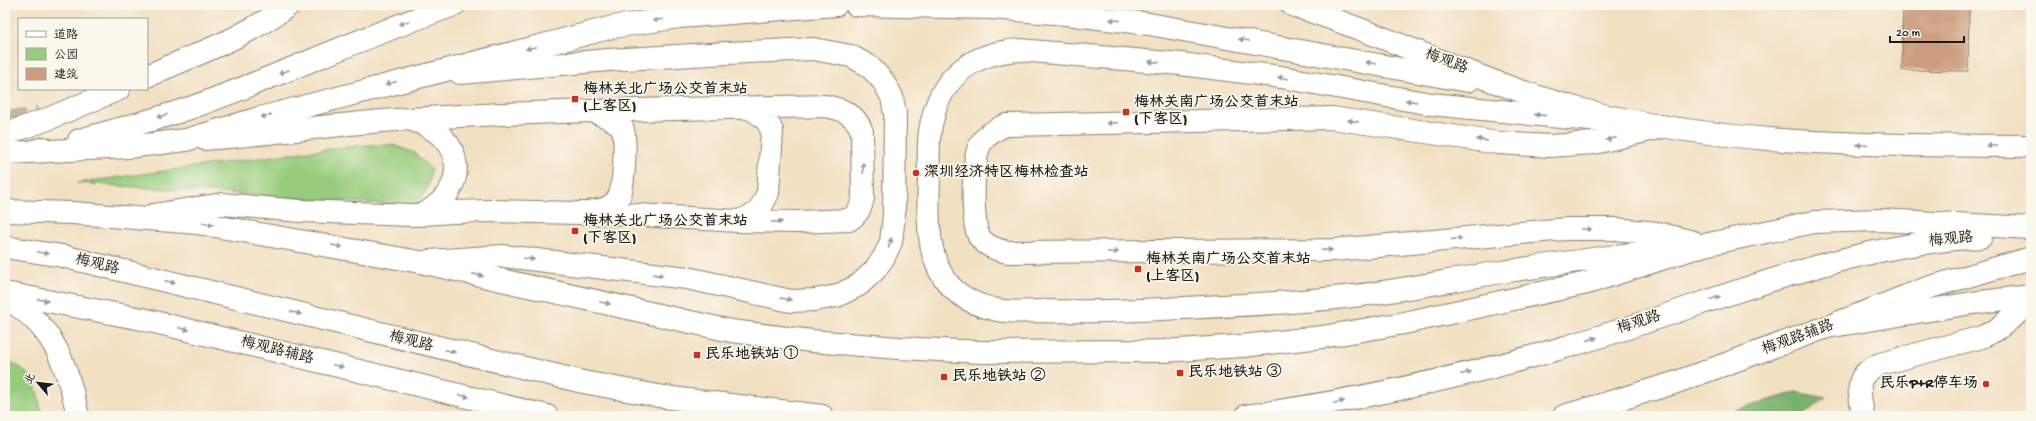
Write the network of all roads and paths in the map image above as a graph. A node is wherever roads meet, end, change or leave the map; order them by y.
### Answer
1 (289, 5) edge
2 (454, 5) edge
3 (836, 5) edge
4 (856, 5) edge
5 (1292, 5) edge
6 (148, 76) edge
7 (418, 76) junction
8 (117, 90) edge
9 (1520, 91) junction
10 (749, 108) junction
11 (593, 112) junction
12 (409, 119) junction
13 (1663, 127) junction
14 (5, 134) edge
15 (186, 140) junction
16 (2031, 146) edge
17 (30, 152) junction
18 (5, 153) edge
19 (5, 211) edge
20 (584, 213) junction
21 (421, 215) junction
22 (142, 217) junction
23 (738, 221) junction
24 (2031, 228) edge
25 (2031, 234) edge
26 (1704, 245) junction
27 (5, 247) edge
28 (2031, 258) edge
29 (420, 262) junction
30 (5, 293) edge
31 (2031, 296) edge
32 (5, 298) edge
33 (2031, 303) edge
34 (1827, 327) junction
35 (78, 416) edge
36 (547, 416) edge
37 (822, 416) edge
38 (1246, 416) edge
39 (1564, 416) edge
40 (1863, 416) edge

1 - 6 main road
2 -> 17 main road
3 -> 7 main road
9 -> 4 main road
5 - 9 main road, 梅观路
7 -> 15 main road
29 -> 7 main road
8 - 14 main road
9 - 13 main road, 梅观路
10 - 11 main road
10 - 23 main road
23 -> 10 main road
11 - 12 main road
11 - 20 main road
12 - 15 main road
12 - 21 main road
16 -> 13 main road, 梅观路
13 -> 26 main road
13 -> 26 main road
15 - 17 main road
17 - 18 main road
19 - 22 main road
20 - 21 main road
20 - 23 main road
21 - 22 main road
22 -> 29 main road
24 - 26 main road
38 -> 25 main road, 梅观路
29 -> 26 main road
27 -> 37 main road, 梅观路
28 - 34 main road, 梅观路辅路
30 -> 36 main road, 梅观路辅路
31 - 34 main road
32 - 35 main road
33 - 40 main road
34 - 39 main road, 梅观路辅路

